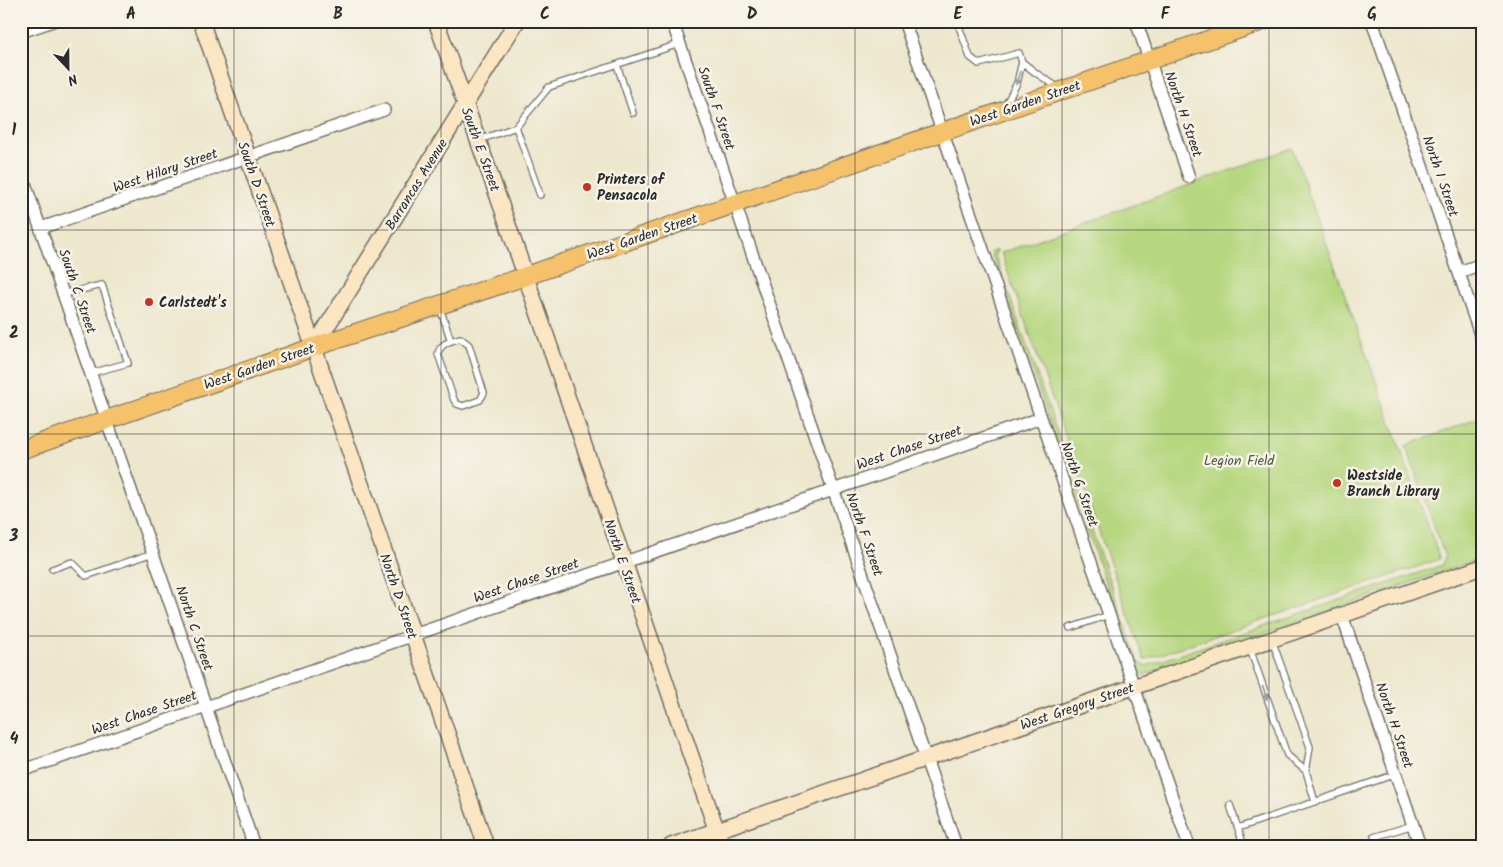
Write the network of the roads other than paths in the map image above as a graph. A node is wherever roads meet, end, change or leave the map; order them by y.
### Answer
1 (53, 21) edge
2 (201, 21) edge
3 (436, 21) edge
4 (517, 21) edge
5 (672, 21) edge
6 (904, 21) edge
7 (957, 21) edge
8 (1136, 21) edge
9 (1263, 21) edge
10 (1372, 21) edge
11 (21, 32) edge
12 (679, 44) junction
13 (1150, 60) junction
14 (1022, 62) junction
15 (617, 64) junction
16 (1063, 90) junction
17 (466, 105) junction
18 (384, 110) dead end
19 (1003, 111) junction
20 (633, 113) dead end
21 (516, 127) junction
22 (942, 132) junction
23 (478, 140) junction
24 (248, 158) junction
25 (21, 172) edge
26 (1190, 176) dead end
27 (540, 194) dead end
28 (734, 204) junction
29 (41, 228) junction
30 (1482, 264) edge
31 (1459, 272) junction
32 (526, 276) junction
33 (63, 294) junction
34 (439, 305) junction
35 (1482, 340) edge
36 (451, 341) junction
37 (314, 347) junction
38 (91, 373) junction
39 (1041, 418) junction
40 (107, 420) junction
41 (21, 450) edge
42 (834, 489) junction
43 (153, 553) junction
44 (624, 562) junction
45 (1482, 567) edge
46 (52, 570) dead end
47 (1109, 615) junction
48 (1342, 615) junction
49 (1070, 628) dead end
50 (413, 635) junction
51 (1272, 639) junction
52 (1249, 647) junction
53 (1134, 686) junction
54 (206, 707) junction
55 (926, 758) junction
56 (21, 771) edge
57 (1306, 771) junction
58 (1396, 774) junction
59 (1315, 802) junction
60 (1230, 804) dead end
61 (1413, 825) junction
62 (1238, 828) junction
63 (716, 830) junction
64 (1374, 837) dead end
65 (254, 846) edge
66 (486, 846) edge
67 (672, 846) edge
68 (722, 846) edge
69 (956, 846) edge
70 (1189, 846) edge
71 (1244, 846) edge
72 (1420, 846) edge

1 - 11 street
2 - 24 street, South D Street
3 - 17 street, South E Street
4 - 17 street, Barrancas Avenue
5 - 12 street, South F Street
6 - 22 street, North G Street
7 - 14 lane
8 - 13 street, North H Street
9 - 13 main road, West Garden Street
10 - 31 street, North I Street
12 - 15 lane
12 - 28 street, South F Street
13 - 16 main road, West Garden Street
13 - 26 street, North H Street
14 - 16 lane
14 -> 19 lane
15 - 20 lane
15 - 21 lane
16 - 19 main road, West Garden Street
17 - 23 street, South E Street
17 - 37 street, Barrancas Avenue
18 - 24 street, West Hilary Street
19 - 22 main road, West Garden Street
21 - 23 lane
21 - 27 lane
22 - 28 main road, West Garden Street
22 - 39 street, North G Street
23 - 32 street, South E Street
24 - 29 street, West Hilary Street
24 - 37 street, South D Street
25 - 29 street, South C Street
28 - 32 main road, West Garden Street
28 - 42 street, North F Street
29 - 33 street, South C Street
30 - 31 street
31 - 35 street, North I Street
32 - 34 main road, West Garden Street
32 - 44 street, North E Street
33 - 38 street, South C Street
33 - 38 lane
34 - 36 lane
34 - 37 main road, West Garden Street
36 - 36 lane
37 - 40 main road, West Garden Street
37 - 50 street, North D Street
38 - 40 street, South C Street
39 - 42 street, West Chase Street
39 - 47 street, North G Street
40 - 41 main road, West Garden Street
40 - 43 street, North C Street
42 - 44 street, West Chase Street
42 - 55 street, North F Street
43 - 46 lane
43 - 54 street, North C Street
44 - 50 street, West Chase Street
44 - 63 street, North E Street
45 - 48 street, West Gregory Street
47 - 49 lane
47 - 53 street, North G Street
48 - 51 street, West Gregory Street
48 - 58 street, North H Street
50 - 54 street, West Chase Street
50 - 66 street, North D Street
51 - 52 street, West Gregory Street
51 - 57 lane
52 - 53 street, West Gregory Street
52 -> 57 lane
53 - 55 street, West Gregory Street
53 - 70 street, North G Street
54 - 56 street, West Chase Street
54 - 65 street, North C Street
55 - 63 street, West Gregory Street
55 - 69 street, North F Street
57 - 59 lane
58 - 59 lane
58 - 61 street, North H Street
59 - 62 lane
60 - 62 lane
61 - 64 lane
61 - 72 street, North H Street
62 - 71 lane
63 - 67 street, West Gregory Street
63 - 68 street, North E Street

